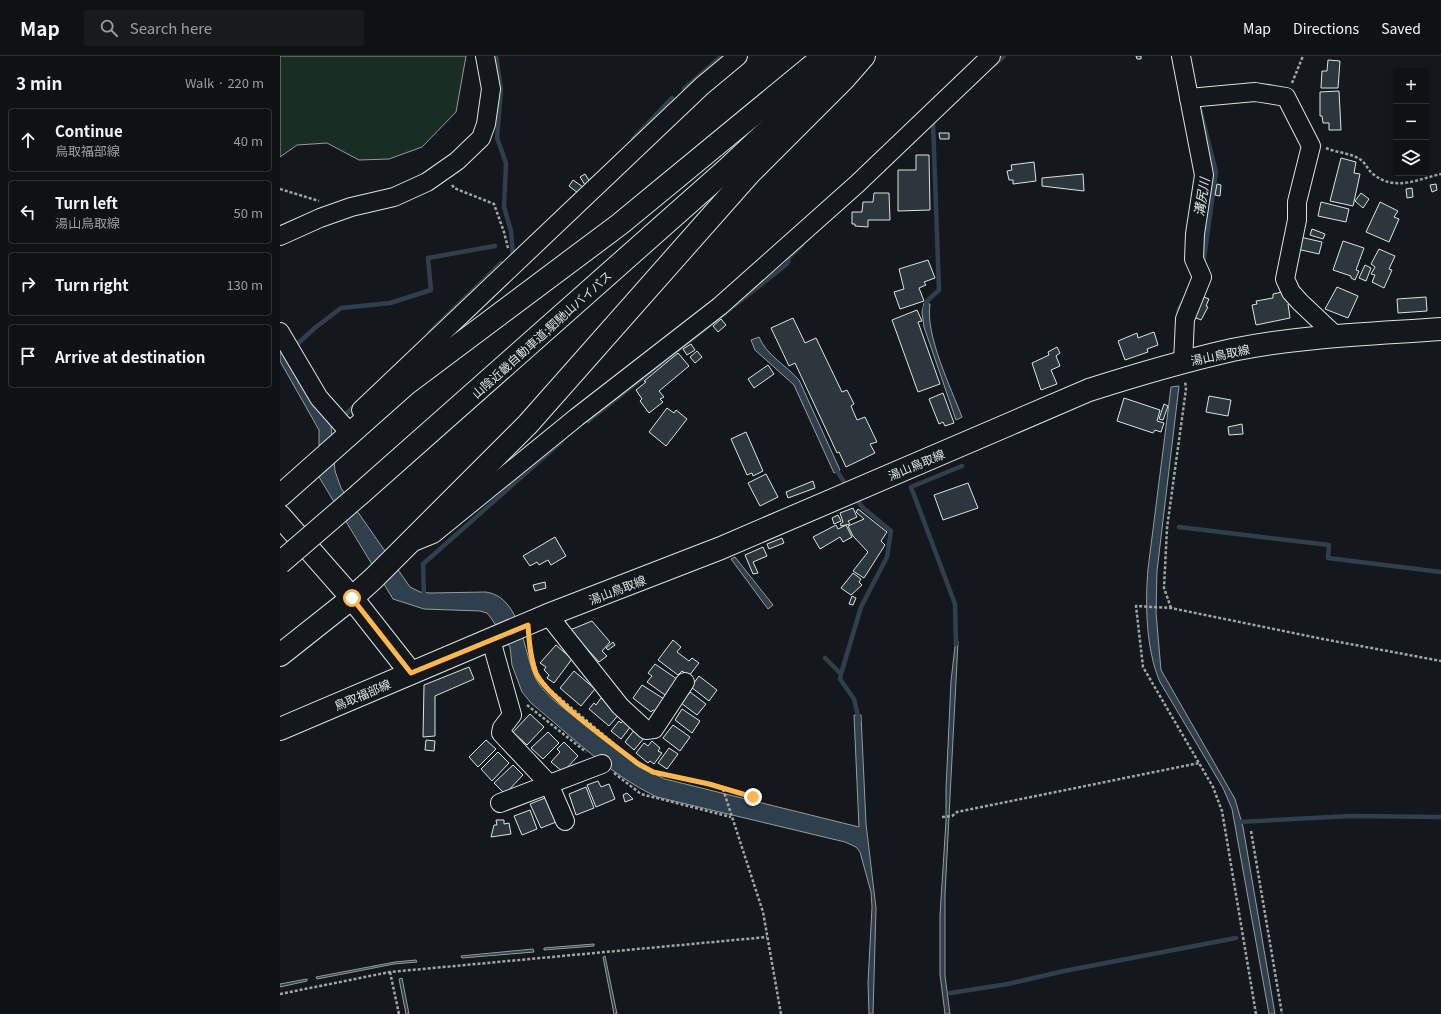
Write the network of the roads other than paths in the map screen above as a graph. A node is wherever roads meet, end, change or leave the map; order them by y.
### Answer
1 (485, 56) edge
2 (738, 56) edge
3 (824, 56) edge
4 (847, 56) edge
5 (864, 56) edge
6 (991, 56) edge
7 (1181, 56) edge
8 (1189, 98) junction
9 (280, 236) edge
10 (1441, 329) edge
11 (280, 332) edge
12 (1336, 336) junction
13 (1183, 362) junction
14 (343, 439) junction
15 (357, 489) junction
16 (280, 496) edge
17 (280, 516) edge
18 (280, 549) edge
19 (404, 549) junction
20 (280, 563) edge
21 (352, 598) junction
22 (548, 615) junction
23 (491, 640) junction
24 (280, 655) edge
25 (411, 673) junction
26 (685, 682) dead end
27 (280, 729) edge
28 (602, 764) dead end
29 (549, 784) junction
30 (500, 803) dead end
31 (565, 821) dead end

1 - 9 street
2 - 14 street
3 - 14 main road
4 - 15 main road, 山陰近畿自動車道;駟馳山バイパス
5 - 19 main road
6 - 19 street
7 - 8 street
8 - 12 street
8 - 13 street
10 - 12 main road, 湯山鳥取線
11 - 14 street
12 - 13 main road, 湯山鳥取線
13 - 22 main road, 湯山鳥取線
14 - 16 main road
15 - 18 main road, 山陰近畿自動車道;駟馳山バイパス
15 - 20 main road, 山陰近畿自動車道;駟馳山バイパス, bridge
17 - 21 main road
19 - 21 main road
21 - 24 main road
21 - 25 main road
22 - 23 main road, 湯山鳥取線
22 - 26 street
23 - 25 main road, 湯山鳥取線
23 - 29 street
25 - 27 main road, 鳥取福部線
28 - 29 street
29 - 30 street
29 - 31 street

